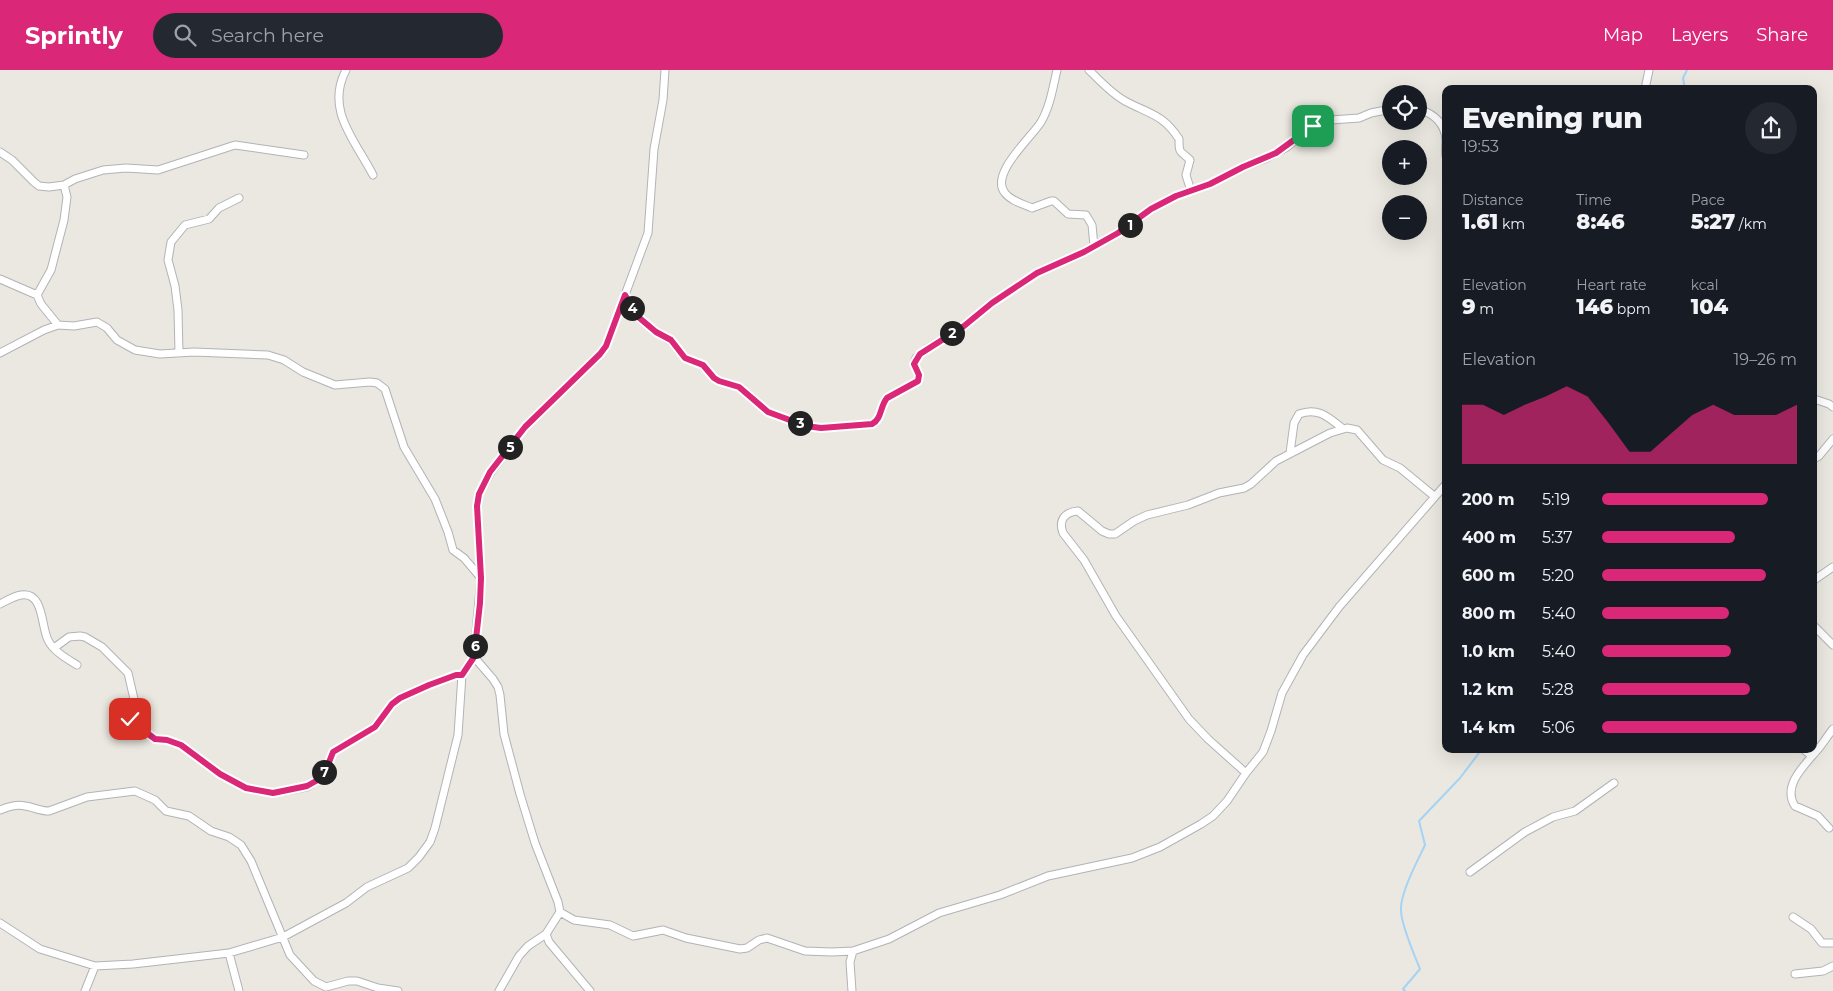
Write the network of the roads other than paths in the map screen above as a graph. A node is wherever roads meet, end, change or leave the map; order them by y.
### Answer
1 (346, 70) edge
2 (666, 70) edge
3 (1057, 70) edge
4 (1090, 70) edge
5 (1650, 70) edge
6 (1646, 85) edge
7 (1382, 111) edge
8 (1427, 112) edge
9 (1442, 128) edge
10 (0, 152) edge
11 (304, 155) dead end
12 (373, 175) dead end
13 (64, 185) junction
14 (1191, 191) junction
15 (239, 198) dead end
16 (1094, 246) junction
17 (0, 279) edge
18 (37, 295) junction
19 (625, 295) junction
20 (58, 325) junction
21 (0, 353) edge
22 (178, 353) junction
23 (1817, 400) edge
24 (1833, 407) edge
25 (1342, 428) junction
26 (1833, 439) edge
27 (1290, 453) junction
28 (1817, 457) edge
29 (1442, 488) edge
30 (1434, 496) junction
31 (1833, 567) edge
32 (481, 578) junction
33 (1817, 578) edge
34 (0, 604) edge
35 (1817, 629) edge
36 (1833, 645) edge
37 (54, 648) junction
38 (474, 657) junction
39 (77, 665) dead end
40 (462, 675) junction
41 (1833, 729) edge
42 (1817, 750) edge
43 (1808, 753) edge
44 (1814, 753) edge
45 (1812, 756) junction
46 (1246, 773) junction
47 (1614, 783) dead end
48 (0, 810) edge
49 (1829, 828) dead end
50 (1470, 872) dead end
51 (560, 912) junction
52 (1793, 917) dead end
53 (0, 923) edge
54 (546, 934) junction
55 (283, 937) junction
56 (1833, 943) edge
57 (854, 951) junction
58 (229, 953) junction
59 (95, 966) junction
60 (1833, 966) edge
61 (1795, 974) dead end
62 (85, 991) edge
63 (239, 991) edge
64 (398, 991) edge
65 (499, 991) edge
66 (590, 991) edge
67 (852, 991) edge

1 - 12 street
2 - 19 street
3 - 16 street
4 - 14 street
5 - 6 street
7 - 14 street
8 - 9 street
10 - 13 street
11 - 13 street
13 - 18 street
14 - 16 street
15 - 22 street
16 - 19 street
17 - 18 street
18 - 20 street
19 - 32 street
20 - 21 street
20 - 22 street
22 - 32 street
23 - 24 street
25 - 27 street
25 - 27 street
25 - 30 street
26 - 28 street
27 - 46 street
29 - 30 street
30 - 46 street
31 - 33 street
32 - 38 street
34 - 37 street
35 - 36 street
37 - 39 street
37 - 40 street
38 - 40 street
38 - 51 street
40 - 55 street
41 - 42 street
43 - 45 street
44 - 45 street
45 - 49 street
46 - 57 street
47 - 50 street
48 - 55 street
51 - 54 street
51 - 57 street
52 - 56 street
53 - 59 street
54 - 65 street
54 - 66 street
55 - 58 street
55 - 64 street
57 - 67 street
58 - 59 street
58 - 63 street
59 - 62 street
60 - 61 street

